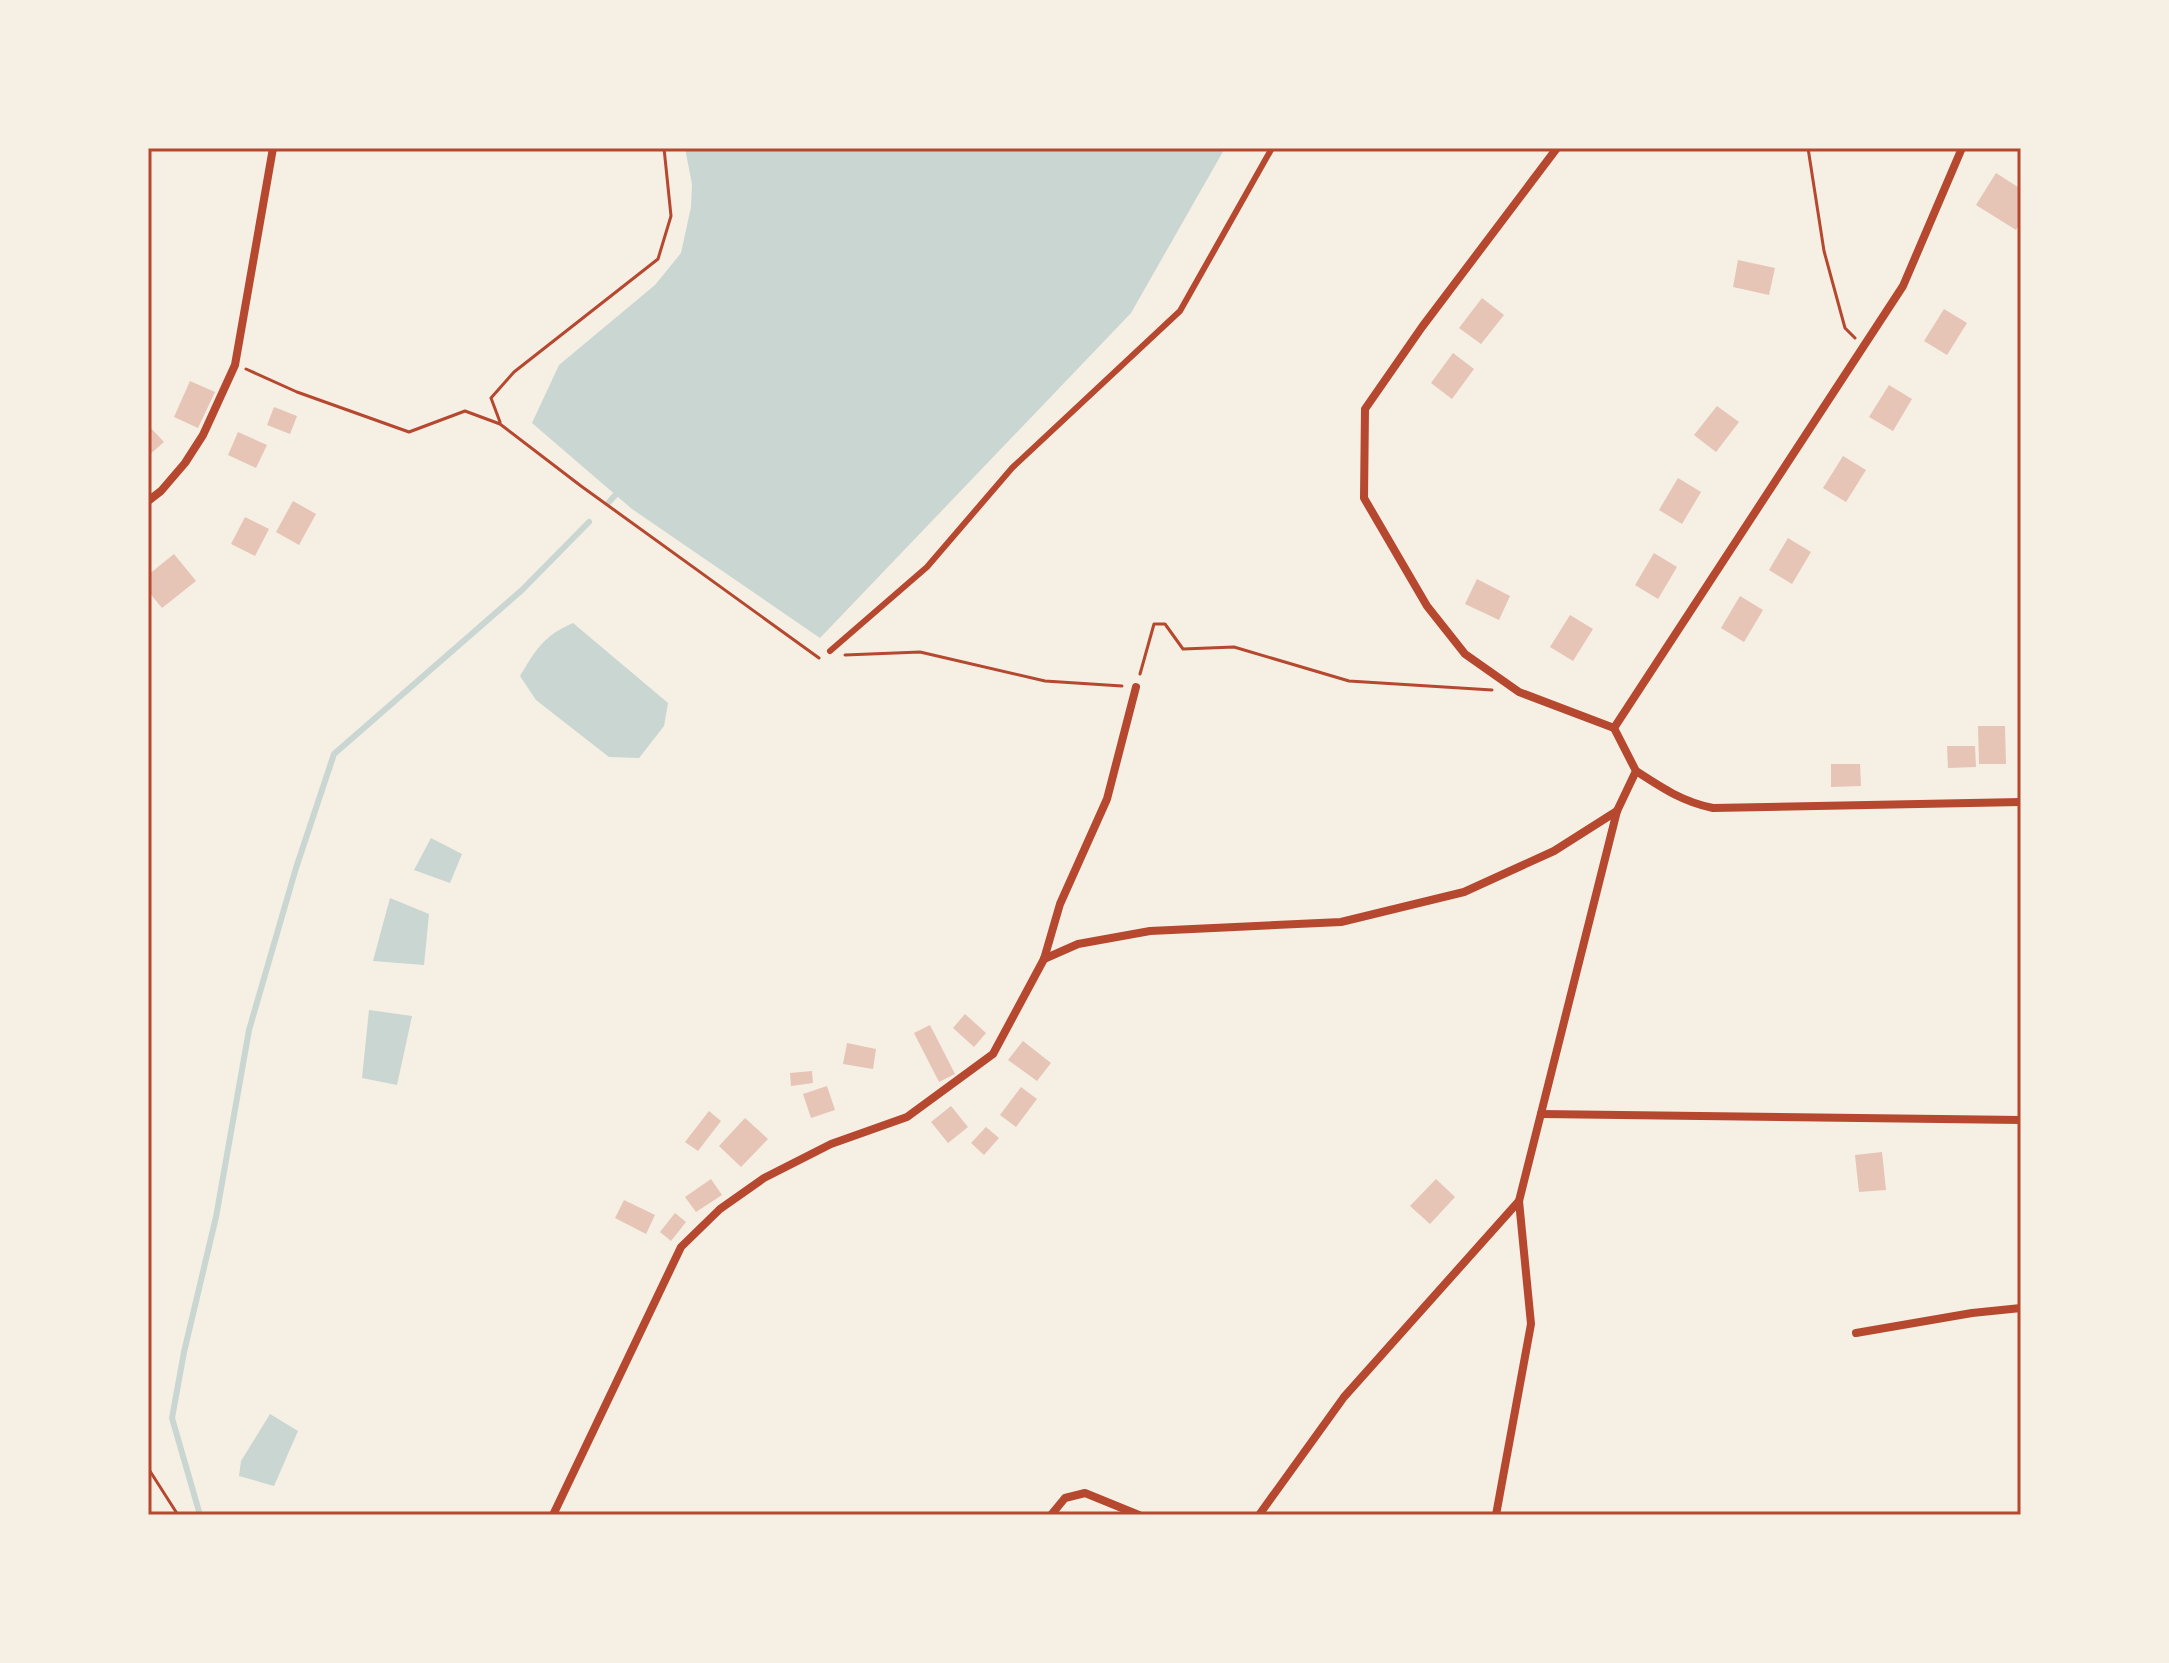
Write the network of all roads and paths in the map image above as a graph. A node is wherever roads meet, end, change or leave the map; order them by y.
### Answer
1 (273, 148) edge
2 (664, 148) edge
3 (1272, 148) edge
4 (1557, 148) edge
5 (1808, 148) edge
6 (1962, 148) edge
7 (1863, 346) junction
8 (235, 365) junction
9 (500, 424) junction
10 (148, 501) edge
11 (830, 651) junction
12 (1136, 687) junction
13 (1519, 692) junction
14 (1614, 728) junction
15 (1636, 771) junction
16 (2021, 802) edge
17 (1617, 811) junction
18 (1044, 959) junction
19 (1541, 1114) junction
20 (2021, 1120) edge
21 (1519, 1201) junction
22 (2021, 1308) edge
23 (1856, 1333) dead end
24 (148, 1468) edge
25 (178, 1515) edge
26 (553, 1515) edge
27 (1051, 1515) edge
28 (1139, 1515) edge
29 (1259, 1515) edge
30 (1496, 1515) edge

1 - 8 street
2 - 9 path
3 - 11 lane
4 - 13 street
5 - 7 path
6 - 7 street
7 - 14 street
8 - 9 path
8 - 10 street
9 - 11 path
11 - 12 path
12 - 13 path
12 - 18 street
13 - 14 street
14 - 15 street
15 - 16 street
15 - 17 street
17 - 18 street
17 - 19 street
18 - 26 street
19 - 20 street
19 - 21 street
21 - 29 street
21 - 30 street
22 - 23 street
24 - 25 path
27 - 28 street

